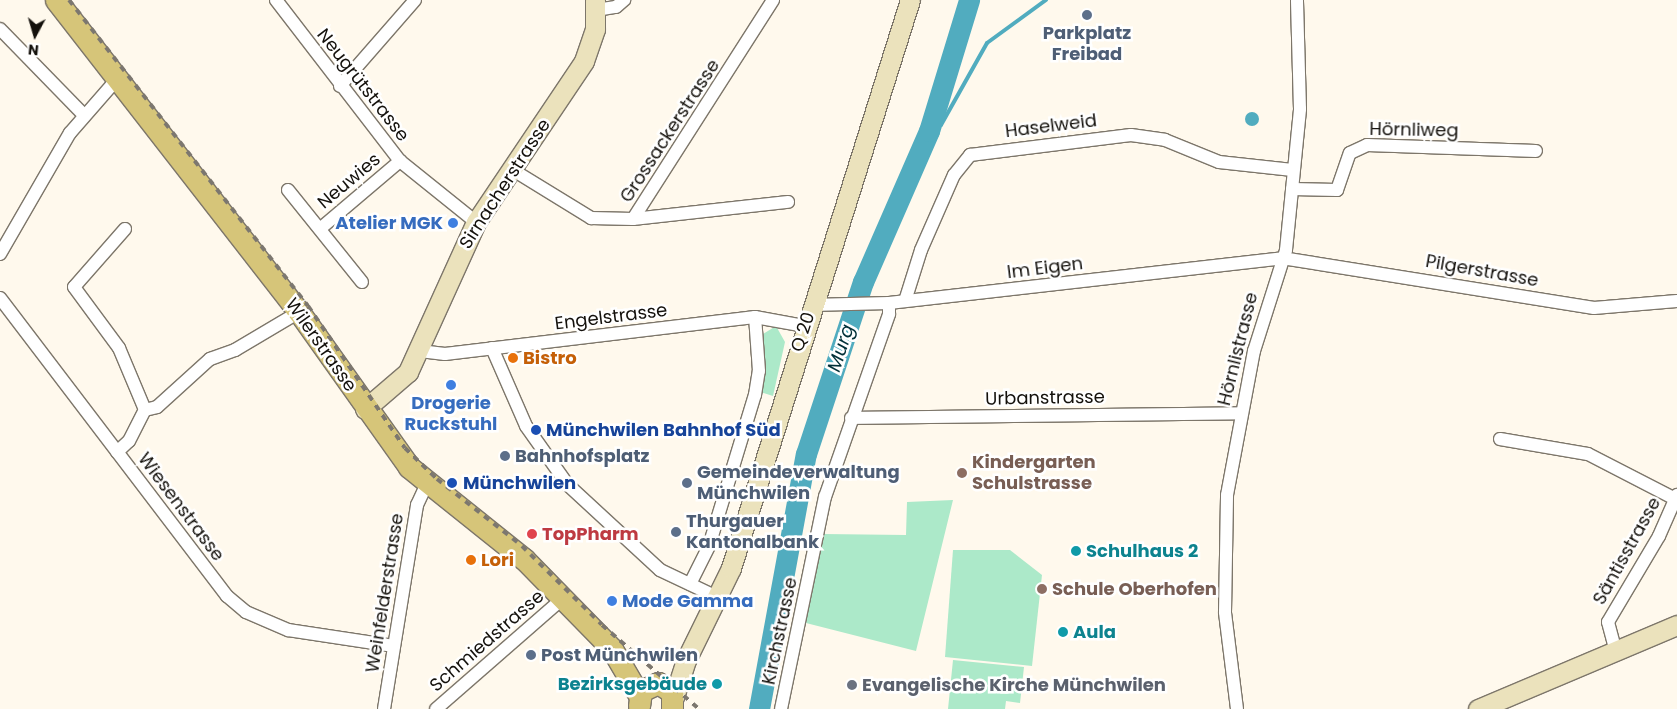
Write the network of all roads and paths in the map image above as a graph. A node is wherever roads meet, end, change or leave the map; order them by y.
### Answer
1 (56, 0) edge
2 (276, 0) edge
3 (415, 0) edge
4 (624, 0) edge
5 (773, 0) edge
6 (910, 0) edge
7 (1297, 0) edge
8 (596, 5) edge
9 (0, 29) edge
10 (118, 78) junction
11 (340, 86) junction
12 (83, 114) junction
13 (1536, 151) dead end
14 (400, 161) junction
15 (513, 170) junction
16 (1293, 170) junction
17 (1292, 189) junction
18 (288, 190) dead end
19 (788, 202) dead end
20 (633, 219) junction
21 (476, 222) junction
22 (321, 228) junction
23 (125, 229) dead end
24 (0, 254) edge
25 (1282, 258) junction
26 (362, 282) dead end
27 (0, 298) edge
28 (905, 301) junction
29 (1677, 301) edge
30 (889, 303) junction
31 (811, 305) junction
32 (299, 312) junction
33 (755, 317) junction
34 (804, 326) junction
35 (492, 348) junction
36 (420, 350) junction
37 (366, 409) junction
38 (145, 410) junction
39 (1240, 413) junction
40 (851, 418) junction
41 (1500, 439) dead end
42 (117, 452) junction
43 (427, 484) junction
44 (1676, 497) edge
45 (690, 584) junction
46 (719, 598) junction
47 (562, 599) junction
48 (1677, 625) edge
49 (394, 646) junction
50 (1616, 652) junction
51 (686, 660) junction
52 (645, 698) edge
53 (675, 705) edge
54 (384, 709) edge
55 (436, 709) edge
56 (782, 709) edge
57 (1237, 709) edge
58 (1478, 709) edge

1 - 10 main road, Wilerstrasse
2 - 11 street, Neugrütstrasse
3 - 11 street
4 - 8 street
5 - 20 street, Grossackerstrasse
6 - 31 main road, Q 20
7 - 16 street, Hörnlistrasse
8 - 15 main road, Sirnacherstrasse
9 - 12 street
10 - 12 street
10 - 32 main road, Wilerstrasse
11 - 14 street, Neugrütstrasse
12 - 24 street
13 - 17 street, Hörnliweg
14 - 21 street, Neugrütstrasse
14 - 22 street, Neuwies
15 - 20 street, Grossackerstrasse
15 - 21 main road, Sirnacherstrasse
16 - 17 street, Hörnlistrasse
16 - 28 street, Haselweid
17 - 25 street, Hörnlistrasse
18 - 22 street, Neuwies
19 - 20 street
21 - 36 main road, Sirnacherstrasse
22 - 26 street, Neuwies
23 - 38 street
25 - 28 street, Im Eigen
25 - 29 street, Pilgerstrasse
25 - 39 street, Hörnlistrasse
27 - 42 street, Wiesenstrasse
28 - 30 street, Im Eigen
30 - 31 street, Im Eigen
30 - 40 street, Kirchstrasse
31 - 34 main road, Q 20
32 - 37 main road, Wilerstrasse
32 - 38 street
33 - 34 street, Engelstrasse
33 - 35 street, Engelstrasse
33 - 45 street
34 - 46 main road, Q 20
35 - 36 street, Engelstrasse
35 - 45 street
36 - 37 main road, Sirnacherstrasse
37 - 43 main road, Wilerstrasse
38 - 42 street
39 - 40 street, Urbanstrasse
39 - 57 street, Hörnlistrasse
40 - 56 street, Kirchstrasse
41 - 44 street
42 - 49 street, Wiesenstrasse
43 - 47 main road, Wilerstrasse
43 - 49 street, Weinfelderstrasse
44 - 50 street, Säntisstrasse
45 - 46 street
46 - 51 main road, Q 20
47 - 52 main road, Wilerstrasse
47 - 55 street, Schmiedstrasse
48 - 50 main road
49 - 54 street, Weinfelderstrasse
50 - 58 main road
51 - 52 main road, Q 20
51 - 53 main road, Q 20
52 - 53 main road, Wilerstrasse

